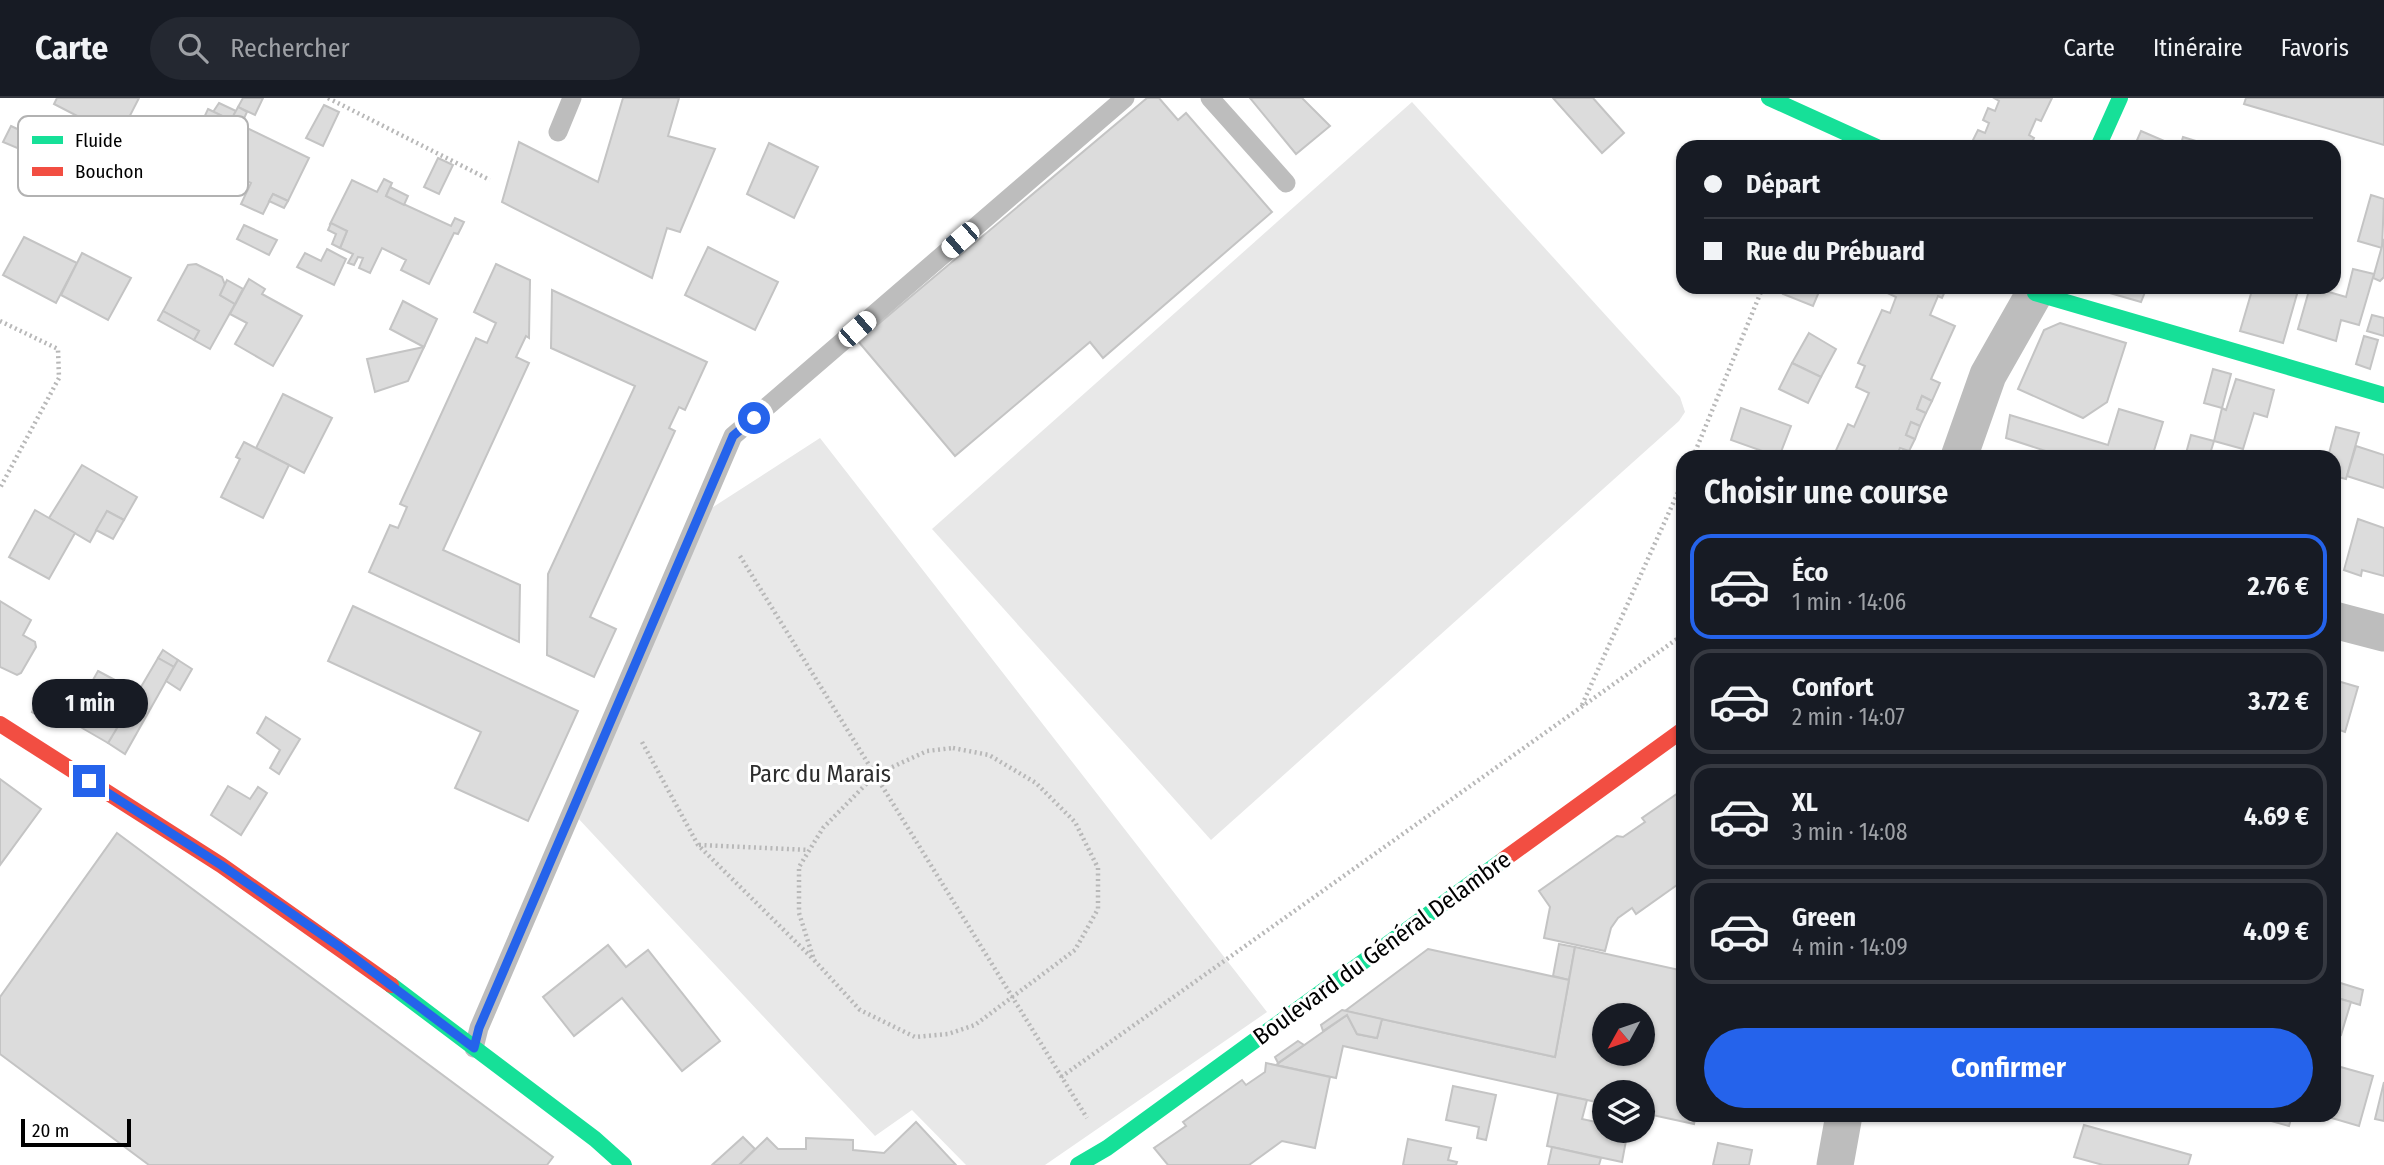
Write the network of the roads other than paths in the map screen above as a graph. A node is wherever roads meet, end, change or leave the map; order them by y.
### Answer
1 (572, 98) edge
2 (1125, 98) edge
3 (1210, 98) edge
4 (1769, 98) edge
5 (2120, 98) edge
6 (558, 132) dead end
7 (1862, 140) edge
8 (2101, 140) edge
9 (1286, 183) dead end
10 (2035, 294) edge
11 (2050, 294) edge
12 (2384, 395) edge
13 (1961, 450) edge
14 (2341, 622) edge
15 (2384, 634) edge
16 (0, 724) edge
17 (1676, 735) edge
18 (474, 1048) junction
19 (1843, 1122) edge
20 (624, 1165) edge
21 (1078, 1165) edge
22 (1835, 1165) edge

1 - 6 lane
2 - 18 lane
3 - 9 lane
4 - 7 street
5 - 8 street
10 - 13 street
11 - 12 street
14 - 15 street
16 - 18 street
17 - 21 street, Boulevard du Général Delambre
18 - 20 street
19 - 22 street

